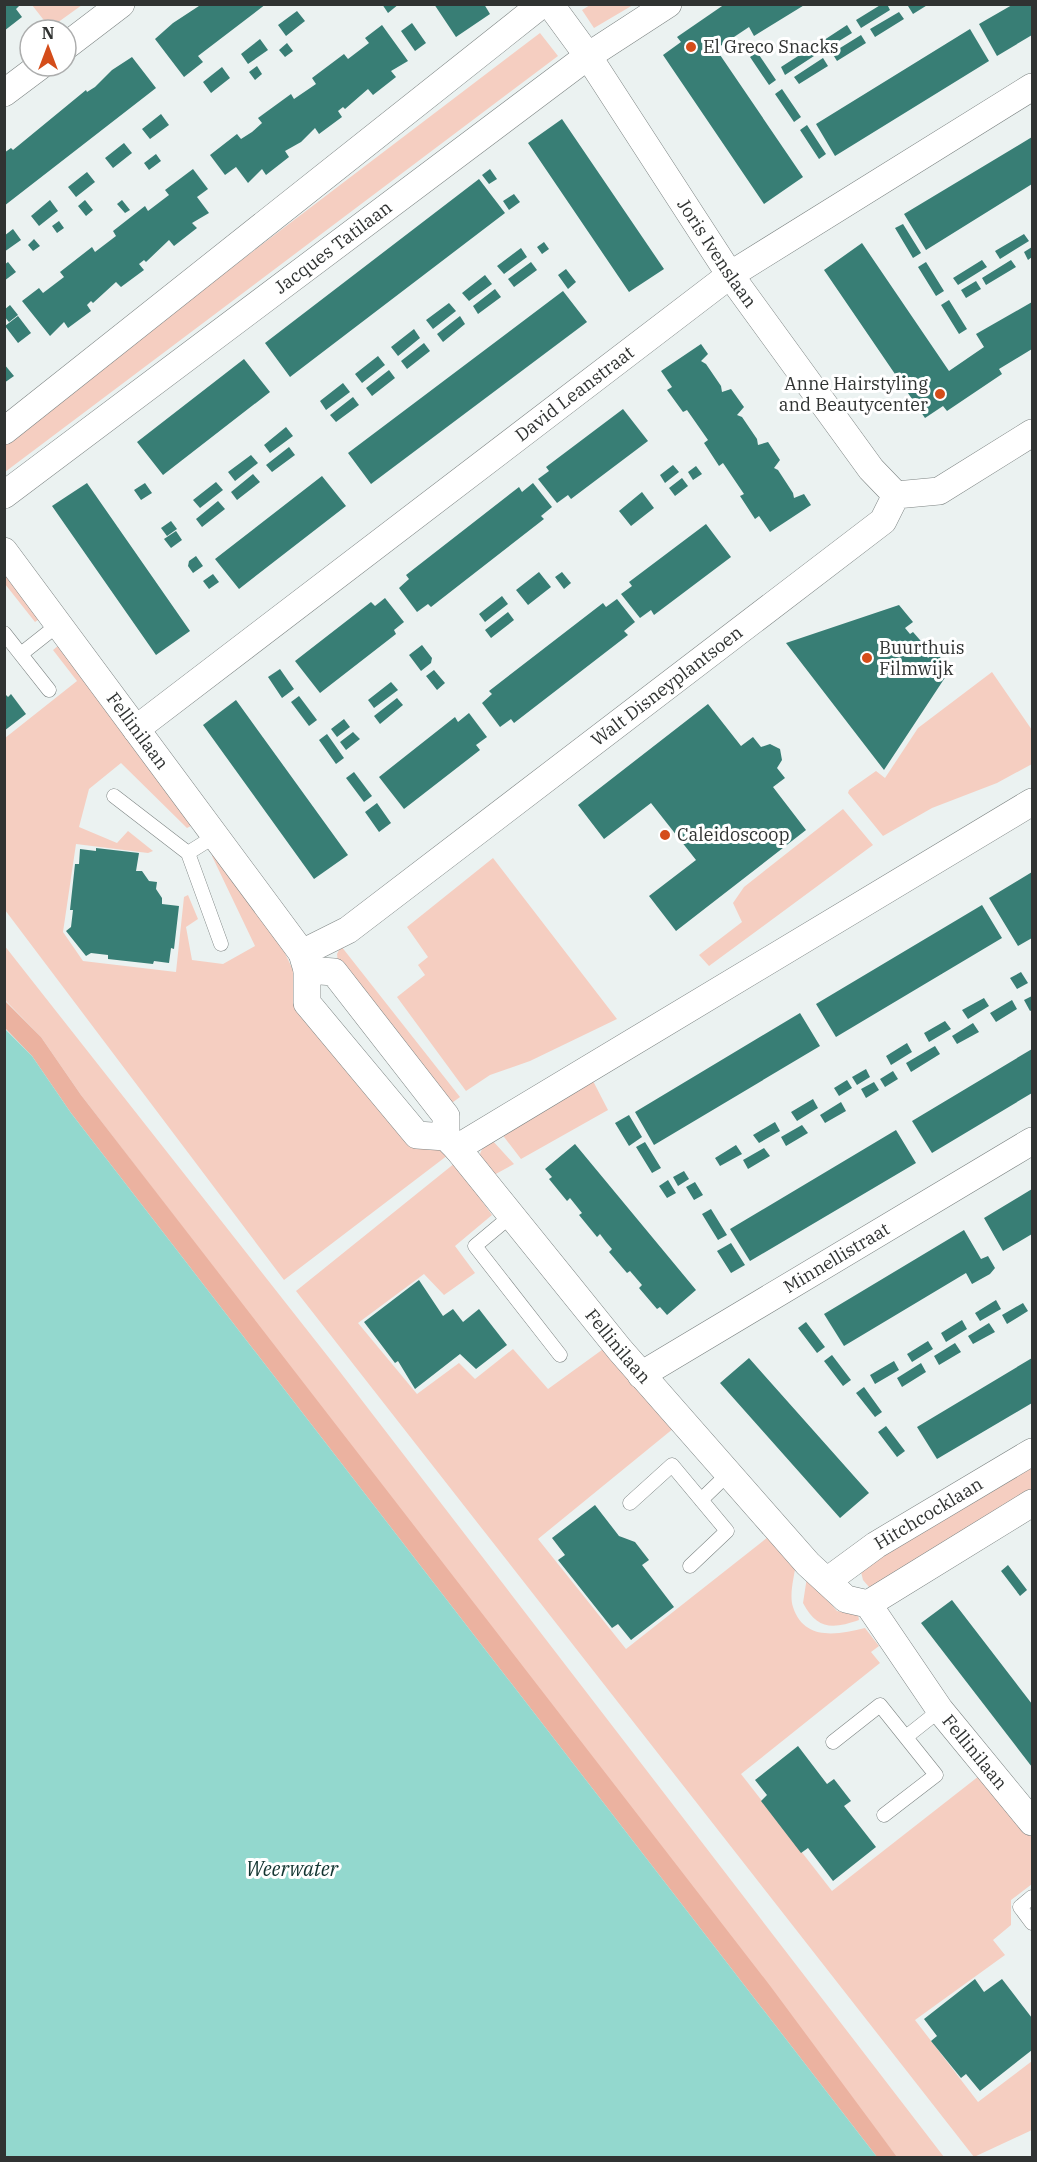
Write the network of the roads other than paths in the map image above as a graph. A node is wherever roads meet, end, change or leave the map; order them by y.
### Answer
1 (121, 4) edge
2 (542, 4) edge
3 (550, 4) edge
4 (668, 4) edge
5 (78, 37) edge
6 (588, 56) junction
7 (24, 78) edge
8 (1032, 87) edge
9 (4, 93) edge
10 (730, 275) junction
11 (4, 431) edge
12 (1032, 433) edge
13 (4, 495) edge
14 (896, 495) junction
15 (4, 551) edge
16 (59, 624) junction
17 (4, 633) edge
18 (21, 654) junction
19 (49, 690) dead end
20 (136, 729) junction
21 (114, 796) dead end
22 (1032, 802) edge
23 (215, 836) junction
24 (188, 853) junction
25 (221, 944) dead end
26 (304, 961) junction
27 (1032, 1141) edge
28 (452, 1143) junction
29 (512, 1215) junction
30 (560, 1355) dead end
31 (641, 1375) junction
32 (1032, 1452) edge
33 (729, 1473) junction
34 (701, 1500) junction
35 (630, 1503) dead end
36 (1032, 1503) edge
37 (690, 1566) dead end
38 (827, 1581) junction
39 (868, 1604) junction
40 (940, 1710) junction
41 (906, 1737) junction
42 (833, 1742) dead end
43 (884, 1815) dead end
44 (1030, 1815) edge
45 (1032, 1897) edge
46 (1032, 1923) edge

1 - 5 street
2 - 11 street
3 - 6 street, Joris Ivenslaan
4 - 6 street, Jacques Tatilaan
6 - 10 street, Joris Ivenslaan
6 - 13 street, Jacques Tatilaan
7 - 9 street
8 - 10 street, David Leanstraat
10 - 14 street, Joris Ivenslaan
10 - 20 street, David Leanstraat
12 - 14 street
14 - 26 street, Walt Disneyplantsoen
15 - 16 street, Fellinilaan
16 - 18 lane
16 - 20 street, Fellinilaan
17 - 18 lane
18 - 19 lane
20 - 23 street, Fellinilaan
21 - 24 lane
22 - 28 street
23 - 24 lane
23 - 26 street, Fellinilaan
24 - 25 lane
26 - 28 street, Fellinilaan
26 - 28 street
27 - 31 street, Minnellistraat
28 - 29 street, Fellinilaan
29 - 30 lane
29 - 31 street, Fellinilaan
31 - 33 street, Fellinilaan
32 - 38 street, Hitchcocklaan
33 - 34 lane
33 - 38 street, Fellinilaan
34 - 35 lane
34 - 37 lane
36 - 39 street
38 - 39 street, Fellinilaan
39 - 40 street, Fellinilaan
40 - 41 lane, Fellinilaan
40 - 44 street, Fellinilaan
41 - 42 lane
41 - 43 lane
45 - 46 lane

